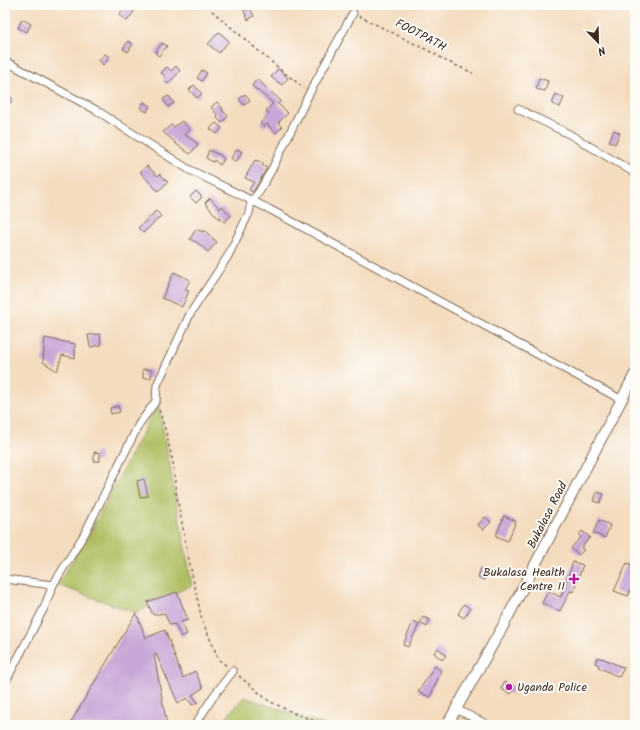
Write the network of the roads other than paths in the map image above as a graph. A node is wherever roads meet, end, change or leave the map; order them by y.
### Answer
1 (353, 13) road end
2 (5, 61) edge
3 (518, 109) dead end
4 (635, 173) edge
5 (251, 202) junction
6 (635, 374) edge
7 (622, 400) junction
8 (5, 579) edge
9 (53, 585) junction
10 (233, 671) road end
11 (5, 683) edge
12 (456, 709) junction
13 (195, 725) edge
14 (447, 725) edge
15 (488, 725) edge

1 - 5 street
2 - 5 street
3 - 4 street
5 - 7 street
5 - 9 street
6 - 7 street, Bukalasa Road
7 - 12 street, Bukalasa Road
8 - 9 street
9 - 11 street
10 - 13 street
12 - 14 street, Bukalasa Road
12 - 15 street

